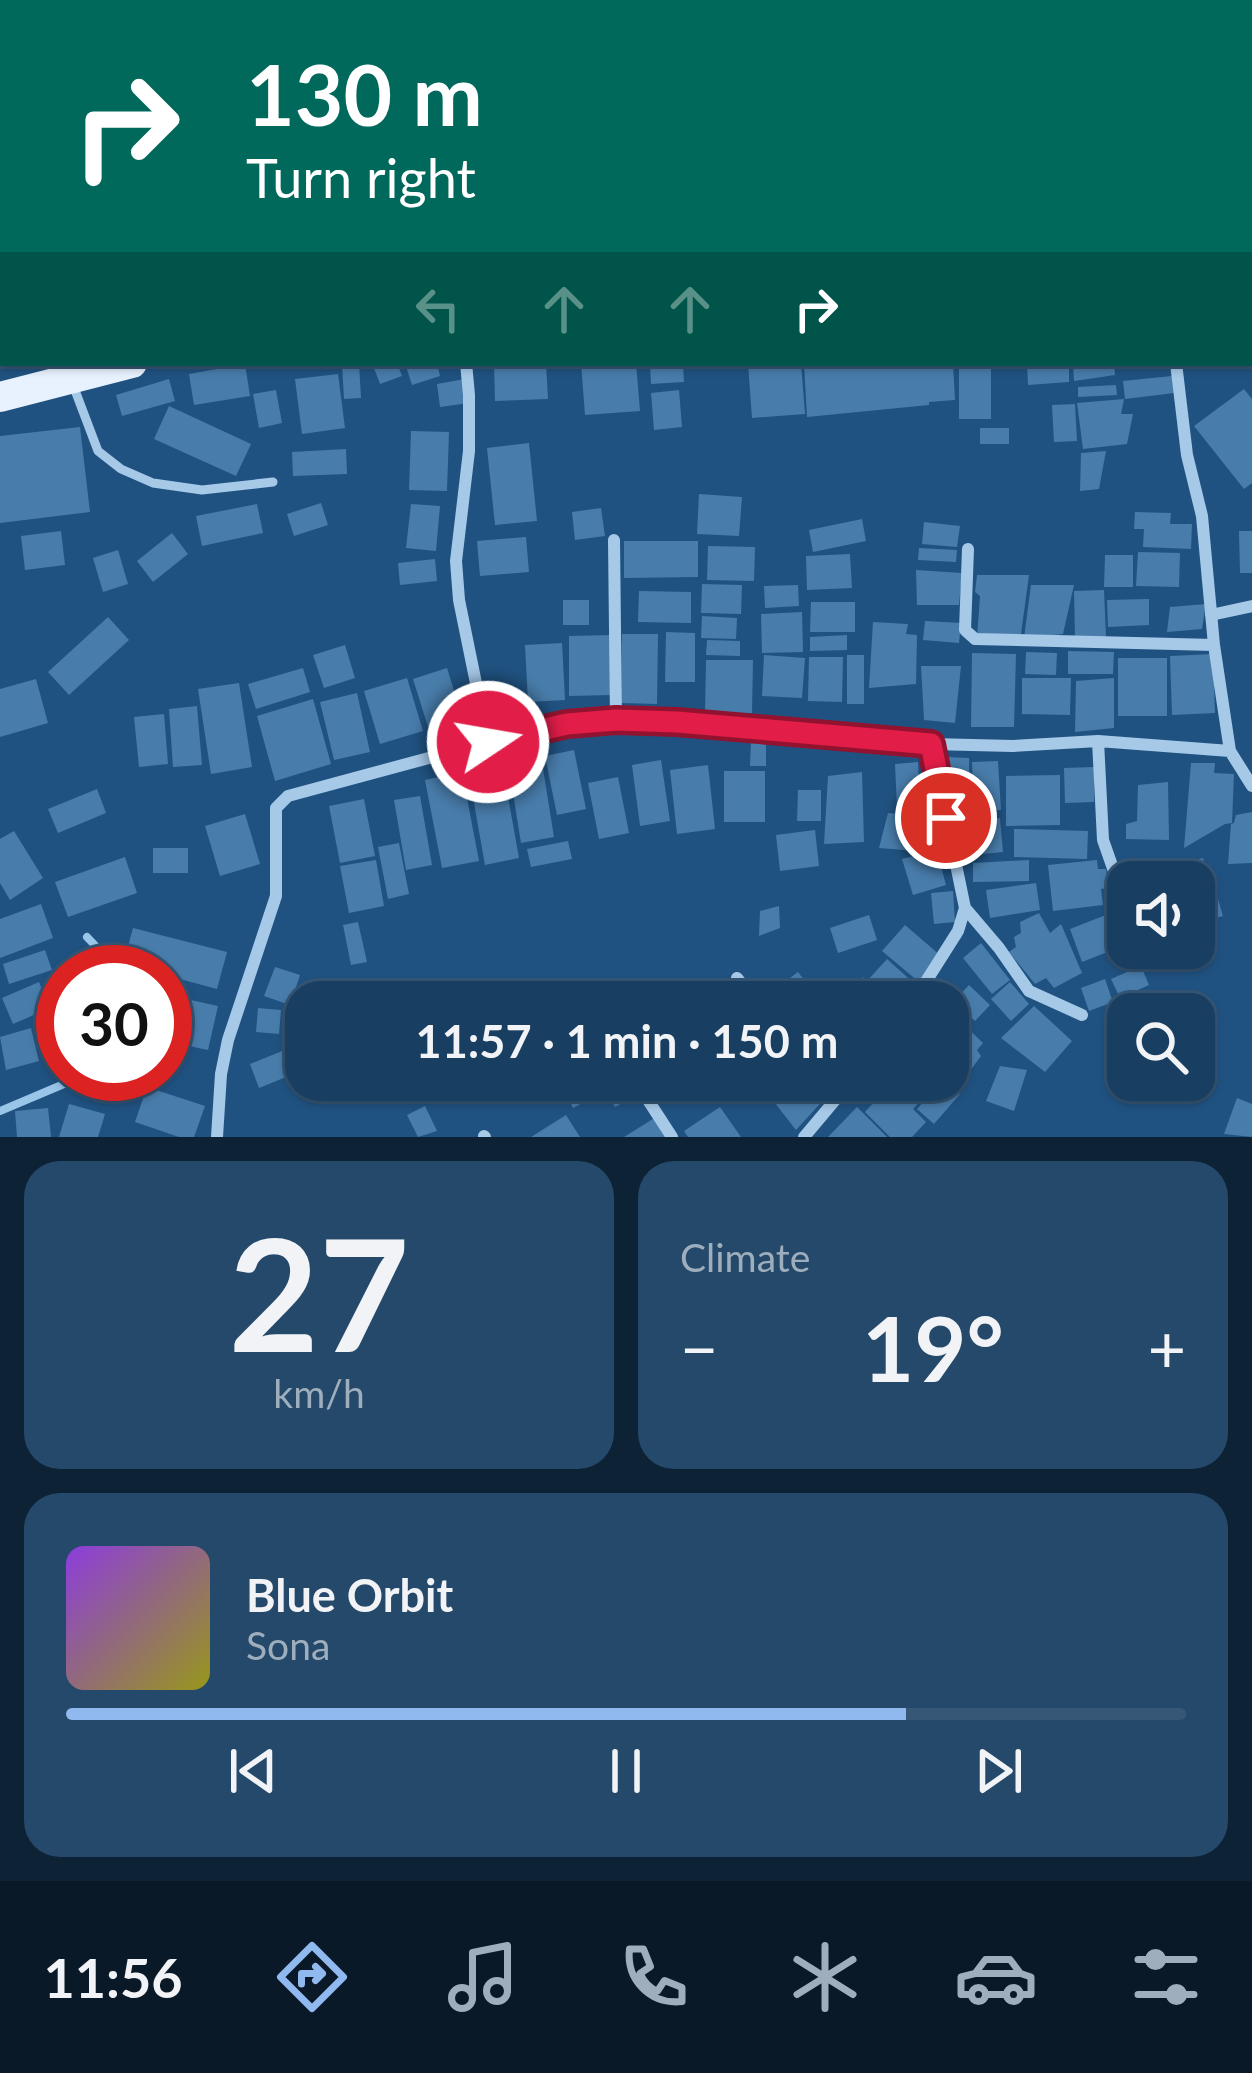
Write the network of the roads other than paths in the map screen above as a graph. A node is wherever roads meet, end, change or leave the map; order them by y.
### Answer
1 (121, 366) edge
2 (466, 366) edge
3 (1176, 366) edge
4 (71, 380) junction
5 (0, 397) edge
6 (273, 482) dead end
7 (614, 540) dead end
8 (968, 549) dead end
9 (1252, 606) edge
10 (1210, 615) junction
11 (1214, 645) junction
12 (616, 720) junction
13 (1098, 741) junction
14 (488, 742) junction
15 (931, 744) junction
16 (1230, 751) junction
17 (1252, 785) edge
18 (1110, 861) edge
19 (965, 908) junction
20 (737, 978) dead end
21 (739, 981) edge
22 (926, 981) edge
23 (1082, 1015) dead end
24 (649, 1101) edge
25 (834, 1101) edge
26 (217, 1137) edge
27 (672, 1137) edge
28 (804, 1137) edge

1 - 4 main road
2 - 14 street
3 - 10 street
4 - 5 main road
4 - 6 lane
7 - 12 street
8 - 11 street
9 - 10 street
10 - 11 street
11 - 16 street
12 - 14 street
12 - 15 street
13 - 15 street
13 - 16 street
13 - 18 street
14 - 26 street
15 - 19 street
16 - 17 street
19 - 22 street
19 - 23 street
20 - 21 street
24 - 27 street
25 - 28 street

